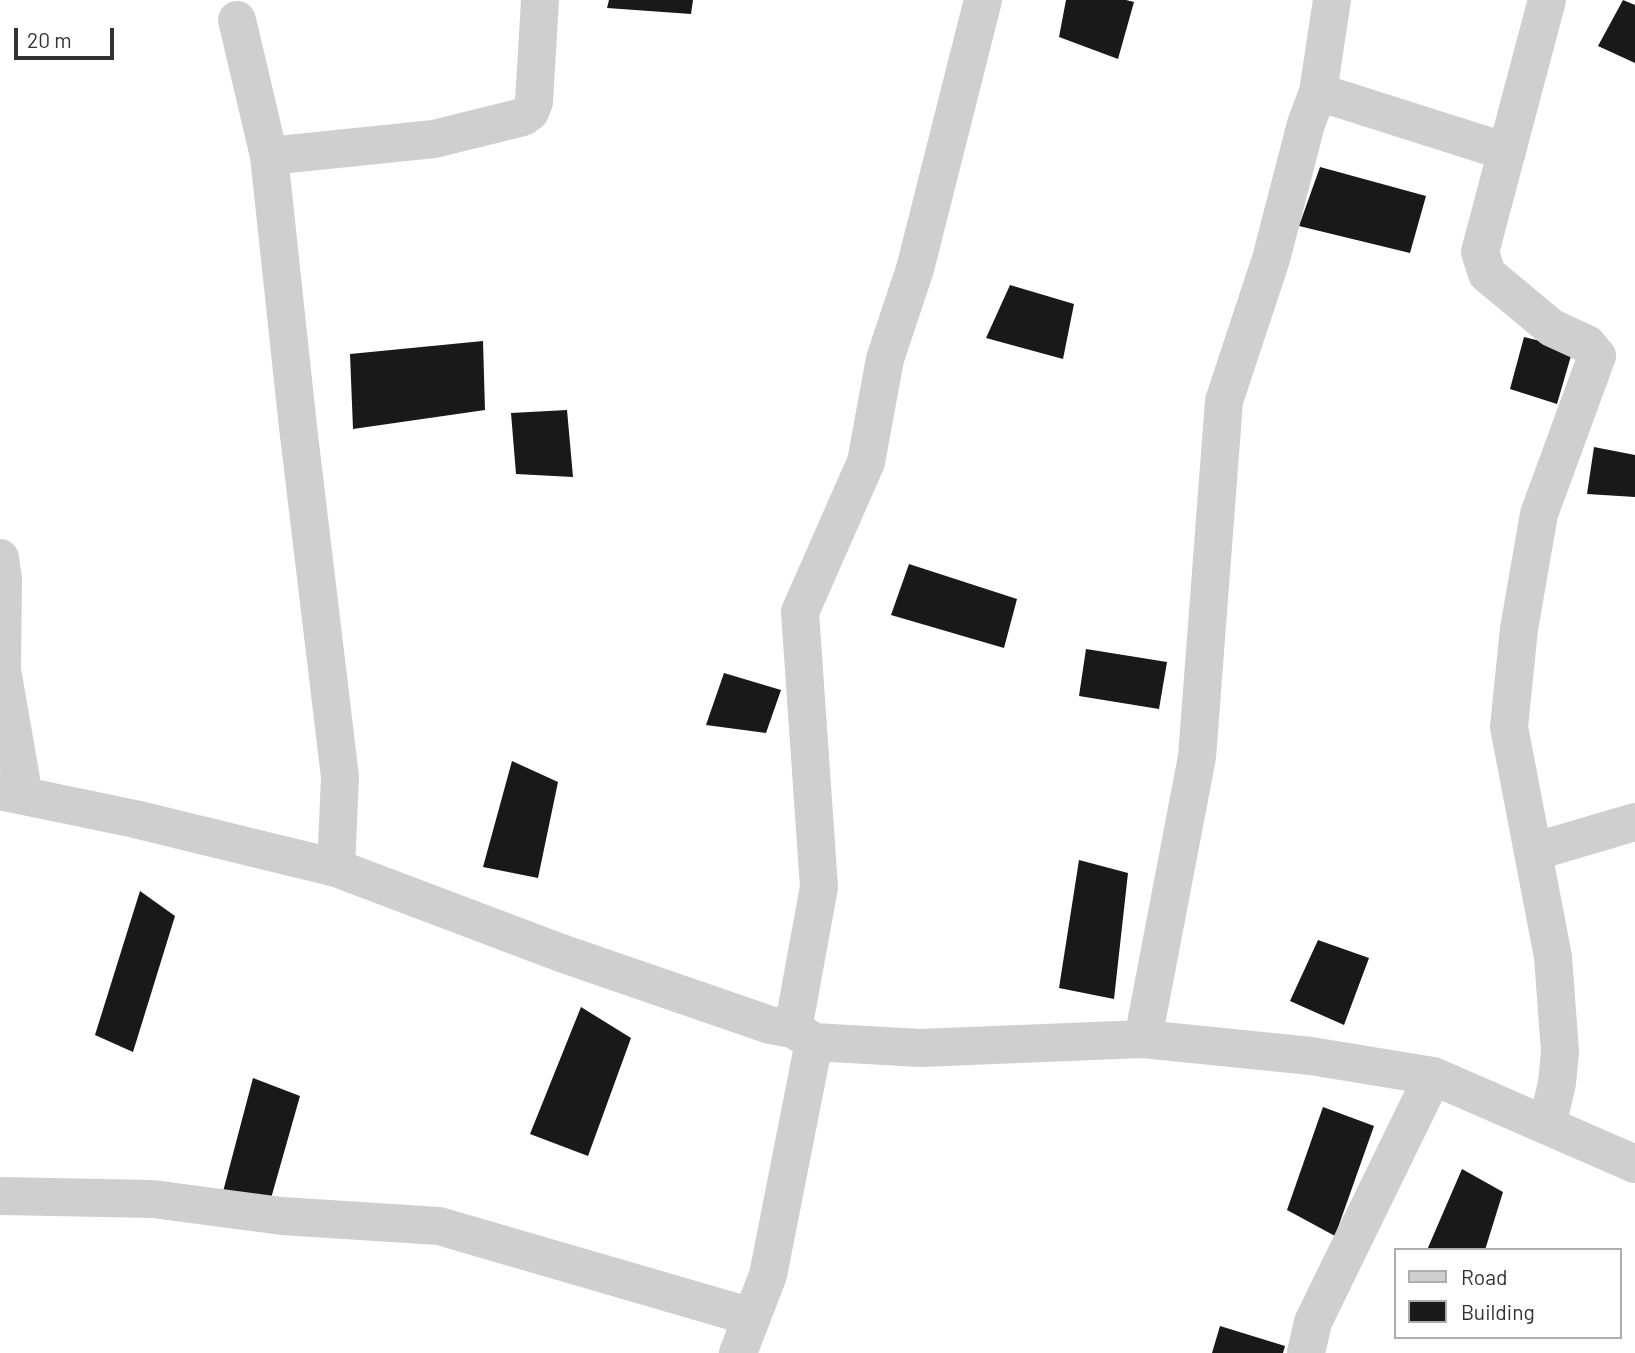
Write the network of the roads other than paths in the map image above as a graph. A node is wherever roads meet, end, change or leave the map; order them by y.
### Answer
1 (540, 0) edge
2 (983, 0) edge
3 (1332, 0) edge
4 (1547, 0) edge
5 (237, 20) dead end
6 (1318, 92) junction
7 (1507, 152) junction
8 (269, 156) junction
9 (0, 558) edge
10 (12, 794) edge
11 (1635, 822) edge
12 (1533, 852) junction
13 (336, 868) junction
14 (803, 1035) junction
15 (1143, 1039) junction
16 (1433, 1076) junction
17 (1547, 1126) junction
18 (1635, 1164) edge
19 (0, 1196) edge
20 (752, 1317) junction
21 (738, 1353) edge
22 (1306, 1353) edge

1 - 8 street
2 - 14 street
3 - 6 street
4 - 7 street
5 - 8 street
6 - 7 street
6 - 15 street
7 - 12 street
8 - 13 street
9 - 10 street
10 - 13 street
11 - 12 street
12 - 17 street
13 - 14 street
14 - 15 street
14 - 20 street
15 - 16 street
16 - 17 street
16 - 22 street
17 - 18 street
19 - 20 street
20 - 21 street

